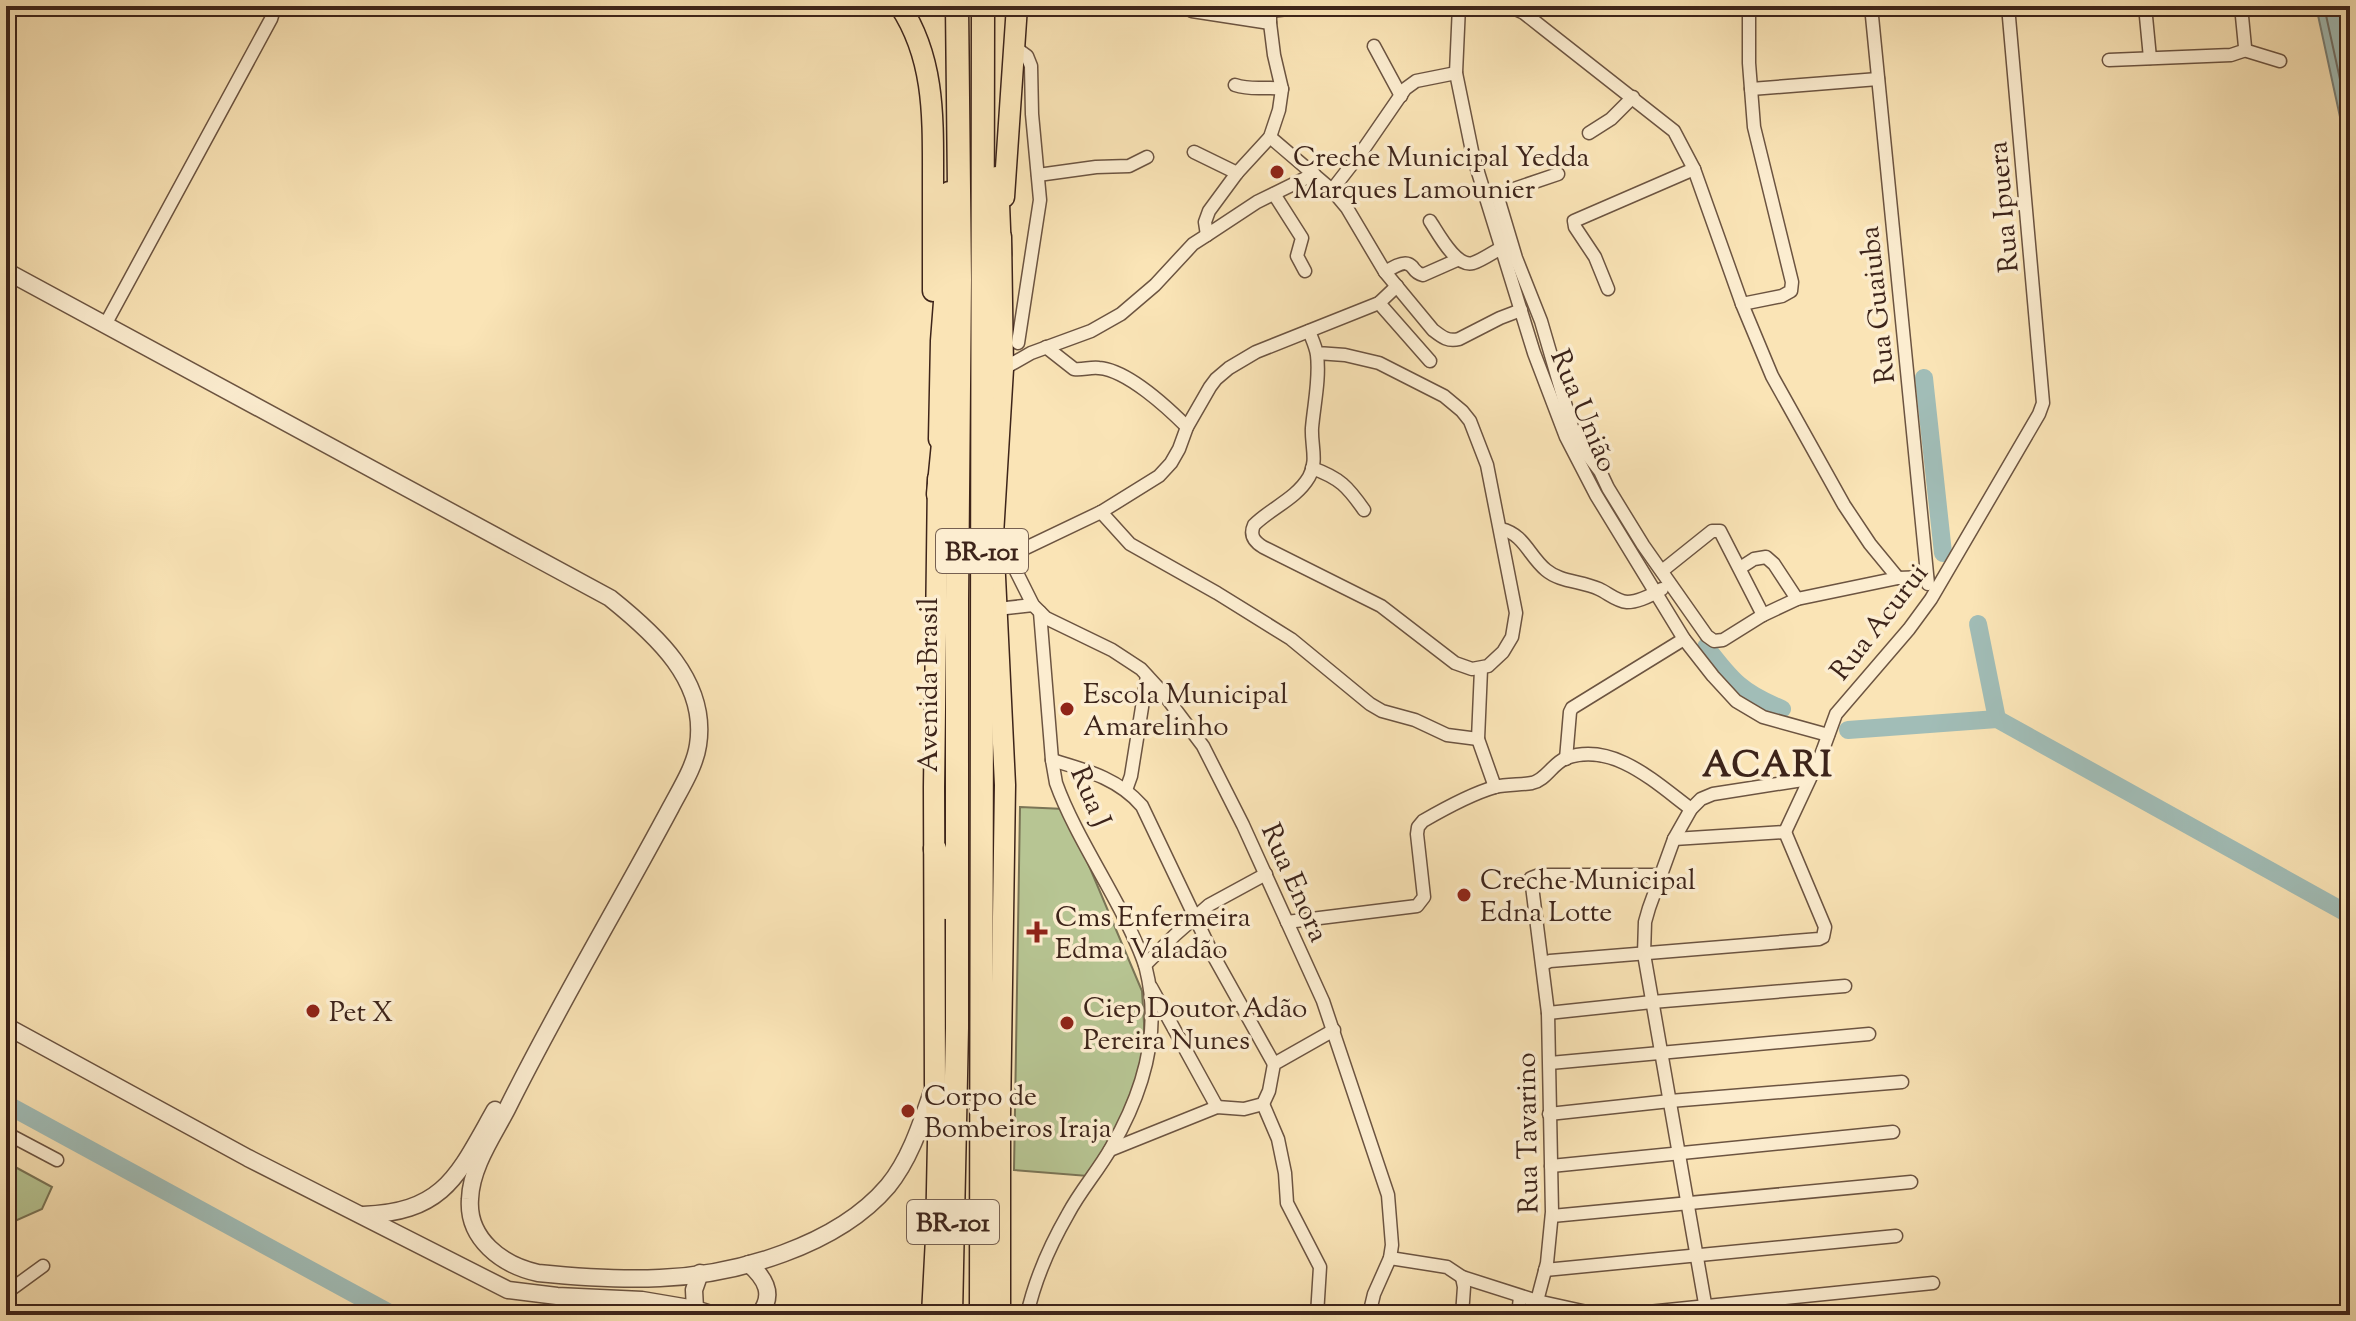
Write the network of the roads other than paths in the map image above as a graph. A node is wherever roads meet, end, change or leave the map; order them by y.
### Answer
1 (275, 6) edge
2 (900, 6) edge
3 (947, 6) edge
4 (957, 6) edge
5 (983, 6) edge
6 (1005, 6) edge
7 (1017, 6) edge
8 (1315, 6) edge
9 (1459, 6) edge
10 (1509, 6) edge
11 (1749, 6) edge
12 (1871, 6) edge
13 (2008, 6) edge
14 (2172, 6) edge
15 (2178, 6) edge
16 (2241, 6) edge
17 (2146, 8) edge
18 (1529, 10) edge
19 (1192, 11) dead end
20 (1270, 13) edge
21 (1374, 46) dead end
22 (1016, 48) junction
23 (2241, 51) junction
24 (2150, 58) junction
25 (2109, 60) dead end
26 (2280, 61) dead end
27 (1456, 73) junction
28 (984, 74) junction
29 (1878, 79) junction
30 (1235, 85) dead end
31 (1282, 89) junction
32 (1751, 89) junction
33 (1401, 96) junction
34 (1633, 97) junction
35 (1009, 111) junction
36 (1032, 114) junction
37 (1589, 133) dead end
38 (1270, 137) junction
39 (1194, 152) dead end
40 (1147, 157) dead end
41 (1694, 169) junction
42 (1237, 173) junction
43 (1314, 174) junction
44 (1558, 174) dead end
45 (1038, 175) junction
46 (1332, 190) junction
47 (1274, 194) junction
48 (1430, 221) dead end
49 (1207, 235) junction
50 (1000, 254) junction
51 (1507, 256) junction
52 (1457, 260) junction
53 (6, 271) edge
54 (1305, 271) dead end
55 (1385, 272) junction
56 (960, 279) junction
57 (1397, 286) junction
58 (1608, 289) dead end
59 (1379, 303) junction
60 (1742, 304) junction
61 (1521, 310) junction
62 (105, 325) junction
63 (1309, 331) junction
64 (1010, 338) junction
65 (1046, 347) junction
66 (1549, 349) junction
67 (1031, 353) junction
68 (1317, 353) junction
69 (1534, 353) junction
70 (1430, 361) dead end
71 (1003, 369) junction
72 (1551, 379) junction
73 (2043, 403) joint
74 (940, 423) junction
75 (1187, 427) junction
76 (1312, 468) junction
77 (938, 494) junction
78 (1364, 510) dead end
79 (1101, 512) junction
80 (993, 525) junction
81 (1501, 529) junction
82 (1009, 556) junction
83 (1740, 568) junction
84 (1662, 571) junction
85 (1927, 577) junction
86 (1898, 578) junction
87 (1670, 583) junction
88 (1656, 593) junction
89 (1797, 599) junction
90 (1931, 599) junction
91 (1036, 608) junction
92 (997, 609) junction
93 (1763, 615) junction
94 (1684, 639) junction
95 (1481, 669) junction
96 (1147, 676) junction
97 (1828, 735) junction
98 (1478, 739) junction
99 (1566, 759) junction
100 (1052, 760) junction
101 (1809, 779) junction
102 (1495, 787) junction
103 (1126, 790) junction
104 (1691, 809) junction
105 (1785, 832) junction
106 (1674, 839) junction
107 (935, 849) junction
108 (1266, 874) junction
109 (1660, 875) junction
110 (1195, 916) junction
111 (1287, 922) junction
112 (1644, 954) junction
113 (1543, 964) junction
114 (1145, 965) junction
115 (1149, 984) junction
116 (1845, 986) dead end
117 (1652, 1002) junction
118 (1548, 1013) junction
119 (6, 1026) edge
120 (1334, 1030) junction
121 (1869, 1034) dead end
122 (1662, 1054) junction
123 (529, 1063) junction
124 (1550, 1063) junction
125 (1274, 1064) junction
126 (1902, 1082) dead end
127 (935, 1084) junction
128 (1670, 1101) junction
129 (1263, 1104) junction
130 (1217, 1107) junction
131 (1549, 1114) junction
132 (955, 1129) junction
133 (1893, 1132) dead end
134 (6, 1133) edge
135 (1110, 1150) junction
136 (1679, 1153) junction
137 (57, 1160) dead end
138 (1551, 1166) junction
139 (1911, 1182) dead end
140 (1687, 1203) junction
141 (361, 1215) junction
142 (1552, 1216) junction
143 (1896, 1236) dead end
144 (1695, 1254) junction
145 (1390, 1258) junction
146 (749, 1264) junction
147 (43, 1266) dead end
148 (1545, 1270) junction
149 (700, 1273) junction
150 (1462, 1277) junction
151 (1933, 1283) dead end
152 (6, 1293) edge
153 (1520, 1297) junction
154 (1537, 1301) junction
155 (695, 1309) junction
156 (1706, 1310) edge
157 (714, 1315) edge
158 (759, 1315) edge
159 (932, 1315) edge
160 (951, 1315) edge
161 (981, 1315) edge
162 (1000, 1315) edge
163 (1027, 1315) edge
164 (1317, 1315) edge
165 (1369, 1315) edge
166 (1462, 1315) edge
167 (1518, 1315) edge

1 - 62 street
2 - 74 highway, Avenida Brasil
3 - 74 highway, Avenida Brasil
4 - 56 highway, Avenida Brasil / BR-101
5 - 28 highway, Avenida Brasil / BR-101
6 - 35 highway
7 - 22 highway
8 - 20 street
9 - 27 street, Rua União
10 - 18 street
11 - 32 street
12 - 29 street, Rua Guaiuba
13 - 73 street, Rua Ipuera
14 - 15 street
14 - 17 street
16 - 23 street
17 - 24 street
18 - 34 street
19 - 20 street
20 - 31 street
21 - 33 street
22 - 35 highway
22 - 36 street
23 - 24 street
23 - 26 street
24 - 25 street
27 - 33 street
27 - 51 street, Rua União
28 - 50 highway
28 - 161 highway, Avenida Brasil / BR-101
29 - 32 street
29 - 85 street, Rua Guaiuba
30 - 31 street
31 - 38 street
32 - 60 street
33 - 46 street
34 - 37 street
34 - 41 street
35 - 36 street
35 - 50 highway
36 - 45 street
38 - 42 street
38 - 43 street
39 - 42 street
40 - 45 street
41 - 58 street
41 - 60 street
42 - 49 street
43 - 46 street
43 - 47 street
44 - 51 street
45 - 64 street
46 - 55 street
47 - 49 street
47 - 54 street
48 - 52 street
49 - 65 street
50 - 64 highway, BR-101
51 - 52 street
51 - 61 street, Rua União
51 - 66 street
52 - 55 street
53 - 62 street
55 - 57 street
56 - 77 highway
56 - 132 highway, Avenida Brasil / BR-101
57 - 59 street
57 - 61 street
59 - 63 street
59 - 70 street
60 - 86 street
61 - 69 street, Rua União
62 - 123 street
63 - 68 street
63 - 75 street
64 - 67 street
64 - 71 highway, BR-101
65 - 67 street
65 - 75 street
66 - 69 street
66 - 72 street
67 - 71 street
68 - 76 street
68 - 81 street
69 - 72 street, Rua União
71 - 80 highway, BR-101
72 - 84 street
72 - 88 street, Rua União
73 - 90 street, Rua Acurui
74 - 77 highway, Avenida Brasil
75 - 79 street
76 - 78 street
76 - 95 street
77 - 107 highway, Avenida Brasil / BR-101
79 - 82 street
79 - 98 street
80 - 82 street
80 - 92 highway, BR-101
81 - 88 street
81 - 95 street
82 - 91 street
83 - 84 street
83 - 89 street
83 - 93 street
84 - 87 street
85 - 86 street
85 - 90 street, Rua Guaiuba
86 - 89 street
87 - 88 street
87 - 93 street
88 - 94 street, Rua União
89 - 93 street
90 - 97 street, Rua Acurui
91 - 92 street
91 - 96 street, Rua Enora
91 - 100 street, Rua J
92 - 162 highway, BR-101
94 - 97 street, Rua União
94 - 99 street
95 - 98 street
96 - 103 street
96 - 108 street, Rua Enora
97 - 101 street, Rua Acurui
98 - 102 street
99 - 102 street
99 - 104 street
100 - 103 street
100 - 114 street, Rua J
101 - 104 street
101 - 105 street, Rua Acurui
102 - 111 street
103 - 110 street
104 - 106 street
105 - 106 street
105 - 112 street
106 - 109 street
107 - 127 highway, Avenida Brasil / BR-101
107 - 132 highway
108 - 110 street
108 - 111 street, Rua Enora
109 - 112 street
109 - 113 street, Rua Tavarino
110 - 114 street
110 - 125 street
111 - 120 street, Rua Enora
112 - 113 street
112 - 117 street
113 - 118 street, Rua Tavarino
114 - 115 street, Rua J
115 - 130 street, Rua J
115 - 135 street, Rua J
116 - 117 street
117 - 118 street
117 - 122 street
118 - 124 street, Rua Tavarino
119 - 141 street
120 - 125 street
120 - 145 street, Rua Enora
121 - 122 street
122 - 124 street
122 - 128 street
123 - 141 street
123 - 149 street
124 - 131 street, Rua Tavarino
125 - 129 street
126 - 128 street
127 - 146 street
127 - 159 highway, Avenida Brasil / BR-101
128 - 131 street
128 - 136 street
129 - 130 street
129 - 164 street
130 - 135 street
131 - 138 street, Rua Tavarino
132 - 160 highway, Avenida Brasil / BR-101
133 - 136 street
134 - 137 street
135 - 163 street, Rua J
136 - 138 street
136 - 140 street
138 - 142 street, Rua Tavarino
139 - 140 street
140 - 142 street
140 - 144 street
141 - 155 street
142 - 148 street, Rua Tavarino
143 - 144 street
144 - 148 street
144 - 156 street
145 - 150 street
145 - 165 street
146 - 149 street
146 - 158 street
147 - 152 street
148 - 154 street, Rua Tavarino
149 - 155 street
150 - 153 street
150 - 166 street
151 - 156 street
153 - 154 street
153 - 167 street
154 - 156 street
155 - 157 street

